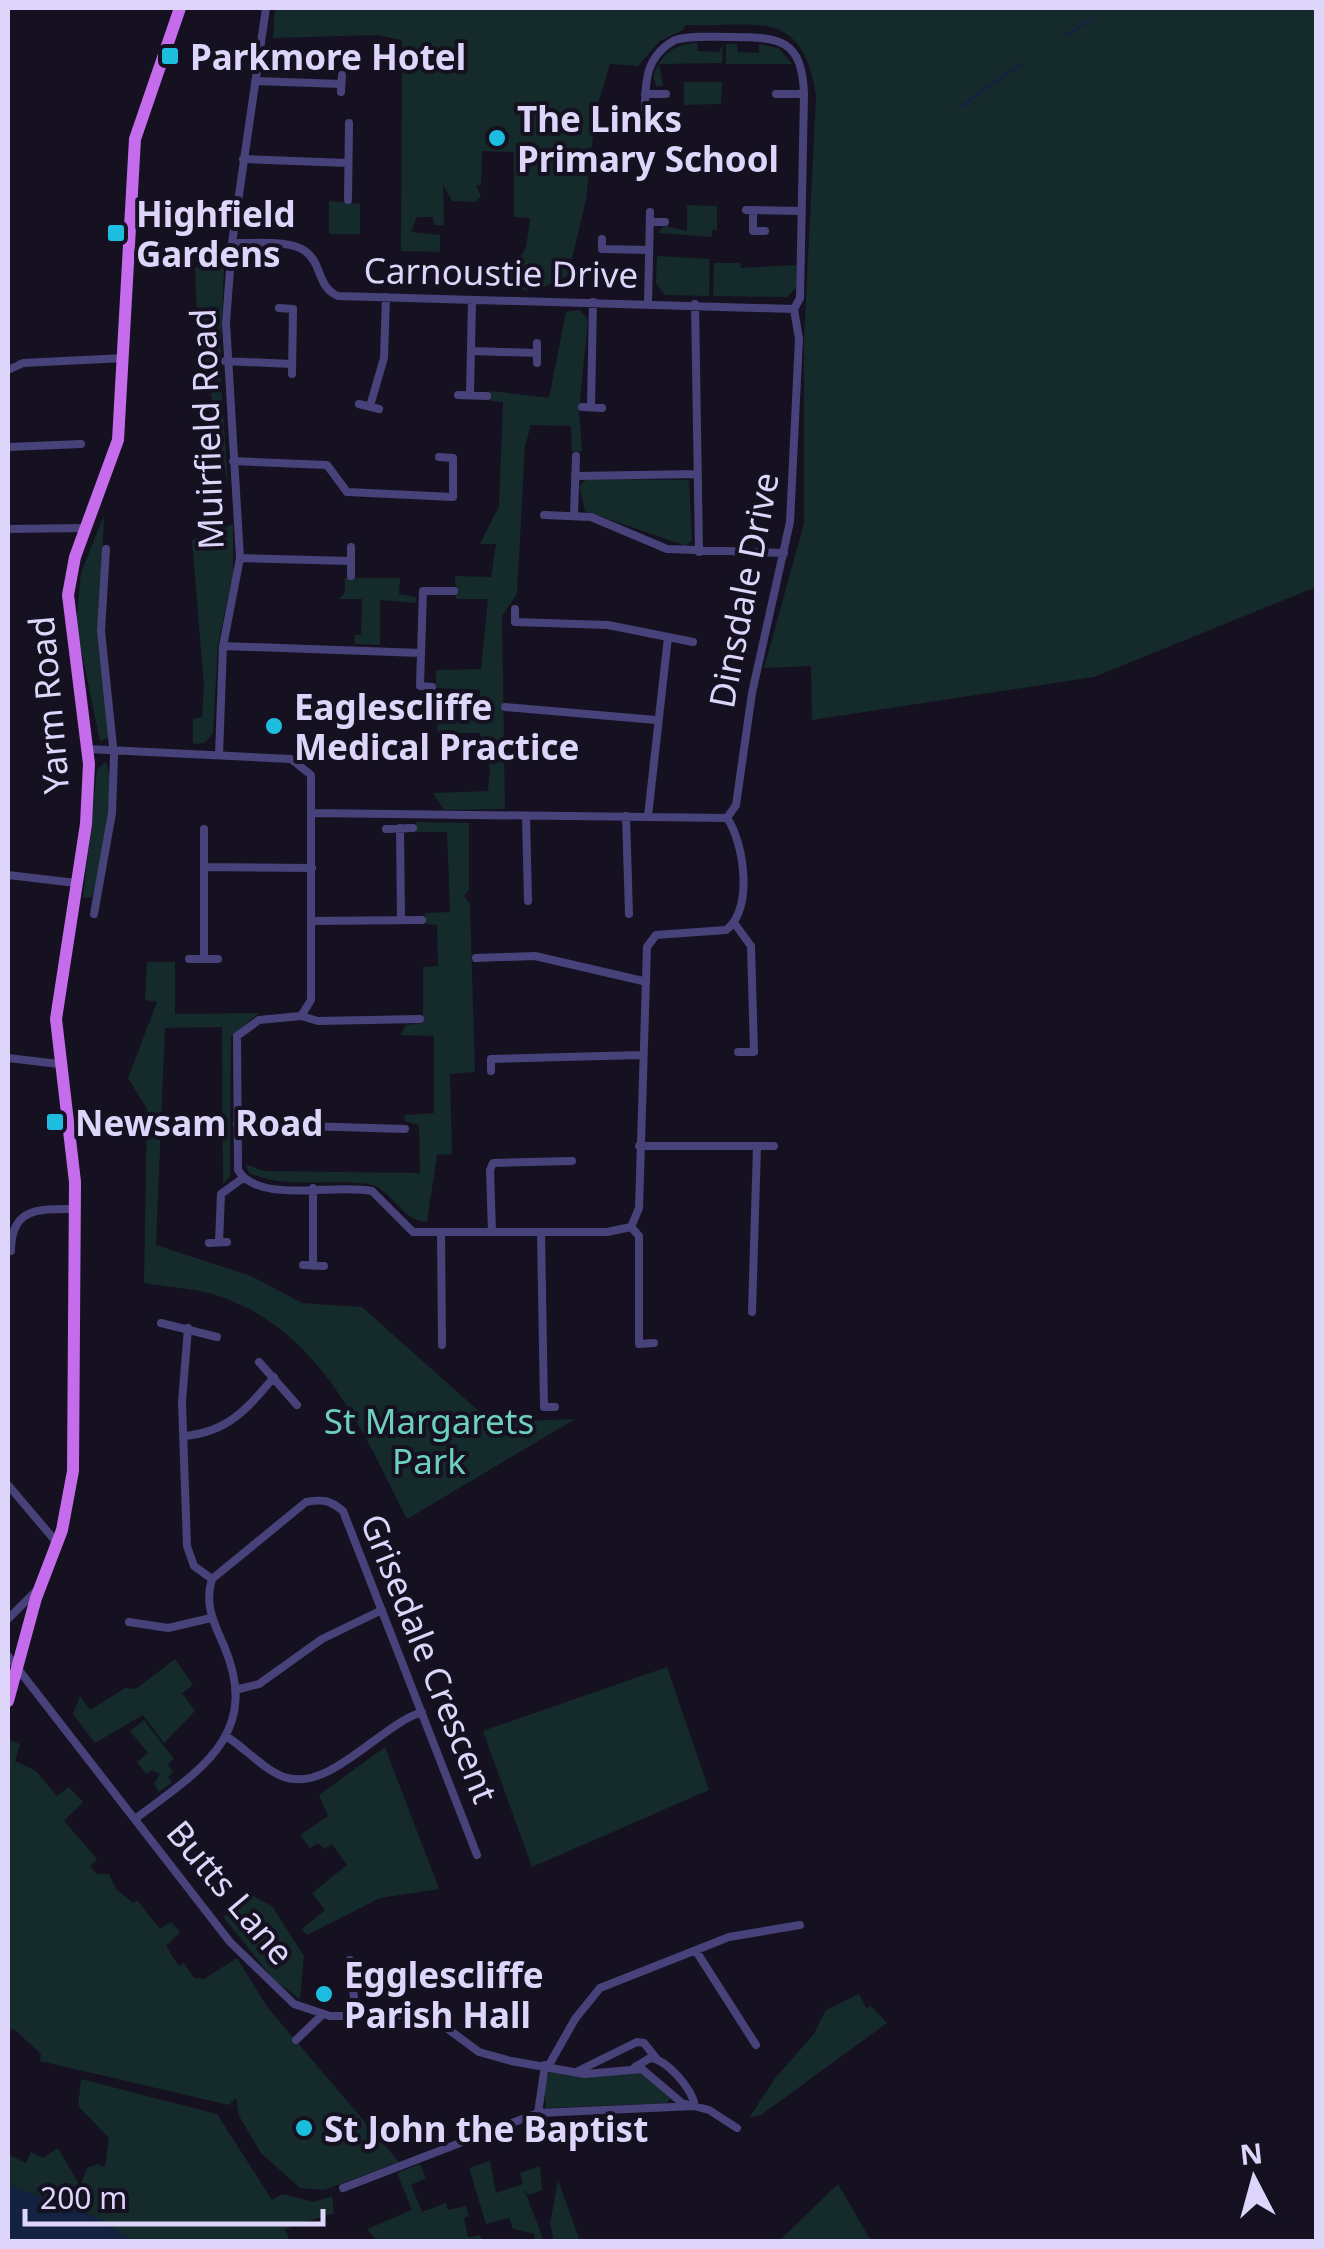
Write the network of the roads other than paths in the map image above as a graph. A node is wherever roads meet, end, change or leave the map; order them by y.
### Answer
1 (180, 8) edge
2 (266, 8) edge
3 (256, 81) junction
4 (341, 84) dead end
5 (645, 94) junction
6 (666, 94) dead end
7 (776, 94) dead end
8 (804, 94) junction
9 (645, 111) dead end
10 (349, 123) dead end
11 (244, 159) junction
12 (348, 163) junction
13 (348, 200) dead end
14 (802, 211) junction
15 (665, 222) dead end
16 (765, 230) dead end
17 (602, 239) dead end
18 (232, 243) junction
19 (649, 250) junction
20 (386, 298) junction
21 (472, 300) junction
22 (593, 302) junction
23 (648, 303) junction
24 (696, 304) junction
25 (279, 308) dead end
26 (794, 309) junction
27 (538, 343) dead end
28 (471, 351) junction
29 (124, 358) junction
30 (225, 361) junction
31 (8, 370) edge
32 (458, 395) dead end
33 (470, 395) junction
34 (488, 396) dead end
35 (359, 404) dead end
36 (591, 408) dead end
37 (81, 444) dead end
38 (8, 447) edge
39 (334, 454) dead end
40 (576, 456) dead end
41 (440, 457) dead end
42 (233, 461) junction
43 (332, 469) junction
44 (698, 474) junction
45 (575, 476) junction
46 (544, 515) dead end
47 (574, 515) junction
48 (86, 528) junction
49 (8, 529) edge
50 (351, 547) dead end
51 (106, 549) dead end
52 (700, 552) junction
53 (784, 554) junction
54 (240, 558) junction
55 (350, 561) junction
56 (351, 576) dead end
57 (454, 591) dead end
58 (515, 609) dead end
59 (668, 637) junction
60 (692, 642) dead end
61 (224, 646) junction
62 (421, 653) junction
63 (432, 686) dead end
64 (505, 706) dead end
65 (519, 708) junction
66 (517, 720) dead end
67 (656, 720) junction
68 (88, 749) junction
69 (114, 749) junction
70 (219, 756) junction
71 (313, 813) junction
72 (526, 816) junction
73 (626, 816) junction
74 (648, 816) junction
75 (727, 818) junction
76 (386, 828) dead end
77 (400, 828) junction
78 (414, 828) dead end
79 (204, 830) dead end
80 (204, 867) junction
81 (312, 868) junction
82 (8, 876) edge
83 (76, 884) junction
84 (528, 901) dead end
85 (94, 914) dead end
86 (629, 914) dead end
87 (401, 920) junction
88 (422, 920) dead end
89 (311, 921) junction
90 (735, 924) junction
91 (476, 958) dead end
92 (204, 959) junction
93 (218, 959) dead end
94 (190, 960) dead end
95 (643, 981) junction
96 (304, 1013) junction
97 (420, 1020) dead end
98 (738, 1052) dead end
99 (641, 1055) junction
100 (8, 1058) edge
101 (59, 1064) junction
102 (491, 1072) dead end
103 (237, 1124) junction
104 (405, 1129) dead end
105 (639, 1146) junction
106 (757, 1146) junction
107 (774, 1146) dead end
108 (572, 1161) dead end
109 (243, 1178) junction
110 (313, 1188) junction
111 (75, 1209) junction
112 (631, 1227) junction
113 (440, 1232) junction
114 (492, 1232) junction
115 (541, 1232) junction
116 (218, 1242) dead end
117 (10, 1250) dead end
118 (324, 1266) dead end
119 (740, 1301) dead end
120 (753, 1301) junction
121 (752, 1312) dead end
122 (161, 1322) dead end
123 (188, 1328) junction
124 (218, 1337) dead end
125 (654, 1343) dead end
126 (442, 1346) dead end
127 (259, 1362) dead end
128 (274, 1378) junction
129 (297, 1406) dead end
130 (555, 1407) dead end
131 (184, 1436) junction
132 (8, 1484) edge
133 (58, 1544) junction
134 (212, 1579) junction
135 (40, 1588) junction
136 (382, 1610) junction
137 (212, 1618) junction
138 (8, 1619) edge
139 (129, 1622) dead end
140 (8, 1656) edge
141 (20, 1668) junction
142 (239, 1688) junction
143 (8, 1701) edge
144 (422, 1712) junction
145 (226, 1736) junction
146 (135, 1819) junction
147 (478, 1855) dead end
148 (800, 1925) dead end
149 (696, 1951) junction
150 (350, 1960) dead end
151 (322, 2015) junction
152 (356, 2017) junction
153 (296, 2040) dead end
154 (756, 2045) dead end
155 (656, 2058) junction
156 (547, 2065) junction
157 (635, 2068) junction
158 (576, 2072) junction
159 (695, 2106) junction
160 (538, 2113) junction
161 (737, 2128) dead end
162 (344, 2188) dead end

1 - 29 main road, Yarm Road
2 - 3 street, Muirfield Road
3 - 4 street
3 - 11 street, Muirfield Road
5 - 6 street
5 - 8 street, Dinsdale Drive
5 - 9 street
7 - 8 street
8 - 14 street, Dinsdale Drive
10 - 12 street
11 - 12 street
11 - 18 street, Muirfield Road
12 - 13 street
14 - 16 street
14 - 26 street, Dinsdale Drive
15 - 19 street
17 - 19 street
18 - 20 street, Carnoustie Drive
18 - 30 street, Muirfield Road
19 - 23 street
20 - 21 street, Carnoustie Drive
20 - 35 street
21 - 22 street, Carnoustie Drive
21 - 28 street
22 - 23 street, Carnoustie Drive
22 - 36 street
23 - 24 street, Carnoustie Drive
24 - 26 street, Carnoustie Drive
24 - 44 street
25 - 30 street
26 - 53 street, Dinsdale Drive
27 - 28 street
28 - 33 street
29 - 31 street
29 - 48 main road, Yarm Road
30 - 42 street, Muirfield Road
32 - 33 street
33 - 34 street
37 - 38 street
39 - 43 street
40 - 45 street
41 - 43 street
42 - 43 street
42 - 54 street, Muirfield Road
44 - 45 street
44 - 52 street
45 - 47 street
46 - 47 street
47 - 52 street
48 - 49 street
48 - 68 main road, Yarm Road
50 - 55 street
51 - 69 street
52 - 53 street
53 - 75 street, Dinsdale Drive
54 - 55 street
54 - 61 street, Muirfield Road
55 - 56 street
57 - 62 street
58 - 59 street
59 - 60 street
59 - 67 street
61 - 62 street
61 - 70 street, Muirfield Road
62 - 63 street
64 - 65 street
65 - 66 street
65 - 67 street
67 - 74 street
68 - 69 street
68 - 83 main road, Yarm Road
69 - 70 street
69 - 85 street
70 - 71 street
71 - 72 street
71 - 81 street
72 - 73 street
72 - 84 street
73 - 74 street
73 - 86 street
74 - 75 street
75 - 90 street
76 - 77 street
77 - 78 street
77 - 87 street
79 - 80 street
80 - 81 street
80 - 92 street
81 - 89 street
82 - 83 street
83 - 101 main road, Yarm Road
87 - 88 street
87 - 89 street
89 - 96 street
90 - 95 street
90 - 98 street
91 - 95 street
92 - 93 street
92 - 94 street
95 - 99 street
96 - 97 street
96 - 103 street
99 - 102 street
99 - 105 street
100 - 101 street
101 - 111 main road, Yarm Road
103 - 104 street
103 - 109 street
105 - 106 street
105 - 112 street
106 - 107 street
106 - 120 street
108 - 114 street
109 - 110 street
109 - 116 street
110 - 113 street
110 - 118 street
111 - 117 street
111 - 133 main road, Yarm Road
112 - 115 street
112 - 125 street
113 - 114 street
113 - 126 street
114 - 115 street
115 - 130 street
119 - 120 street
120 - 121 street
122 - 123 street
123 - 124 street
123 - 131 street
127 - 128 street
128 - 129 street
128 - 131 street
131 - 134 street
132 - 133 street
133 - 135 main road, Yarm Road
134 - 136 street, Grisedale Crescent
134 - 137 street
135 - 138 street
135 - 141 main road, Yarm Road
136 - 142 street
136 - 144 street, Grisedale Crescent
137 - 139 street
137 - 142 street
140 - 141 street, Butts Lane
141 - 143 main road, Yarm Road
141 - 146 street, Butts Lane
142 - 145 street
144 - 145 street
144 - 147 street, Grisedale Crescent
145 - 146 street
146 - 151 street, Butts Lane
148 - 149 street
149 - 154 street
149 - 156 street
150 - 152 street
151 - 152 street, Butts Lane
151 - 153 street
152 - 156 street, Butts Lane
155 - 157 street
155 - 158 street
155 - 159 street
156 - 158 street, Butts Lane
156 - 160 street
157 - 158 street, Butts Lane
157 - 159 street
159 - 160 street
159 - 161 street
160 - 162 street

